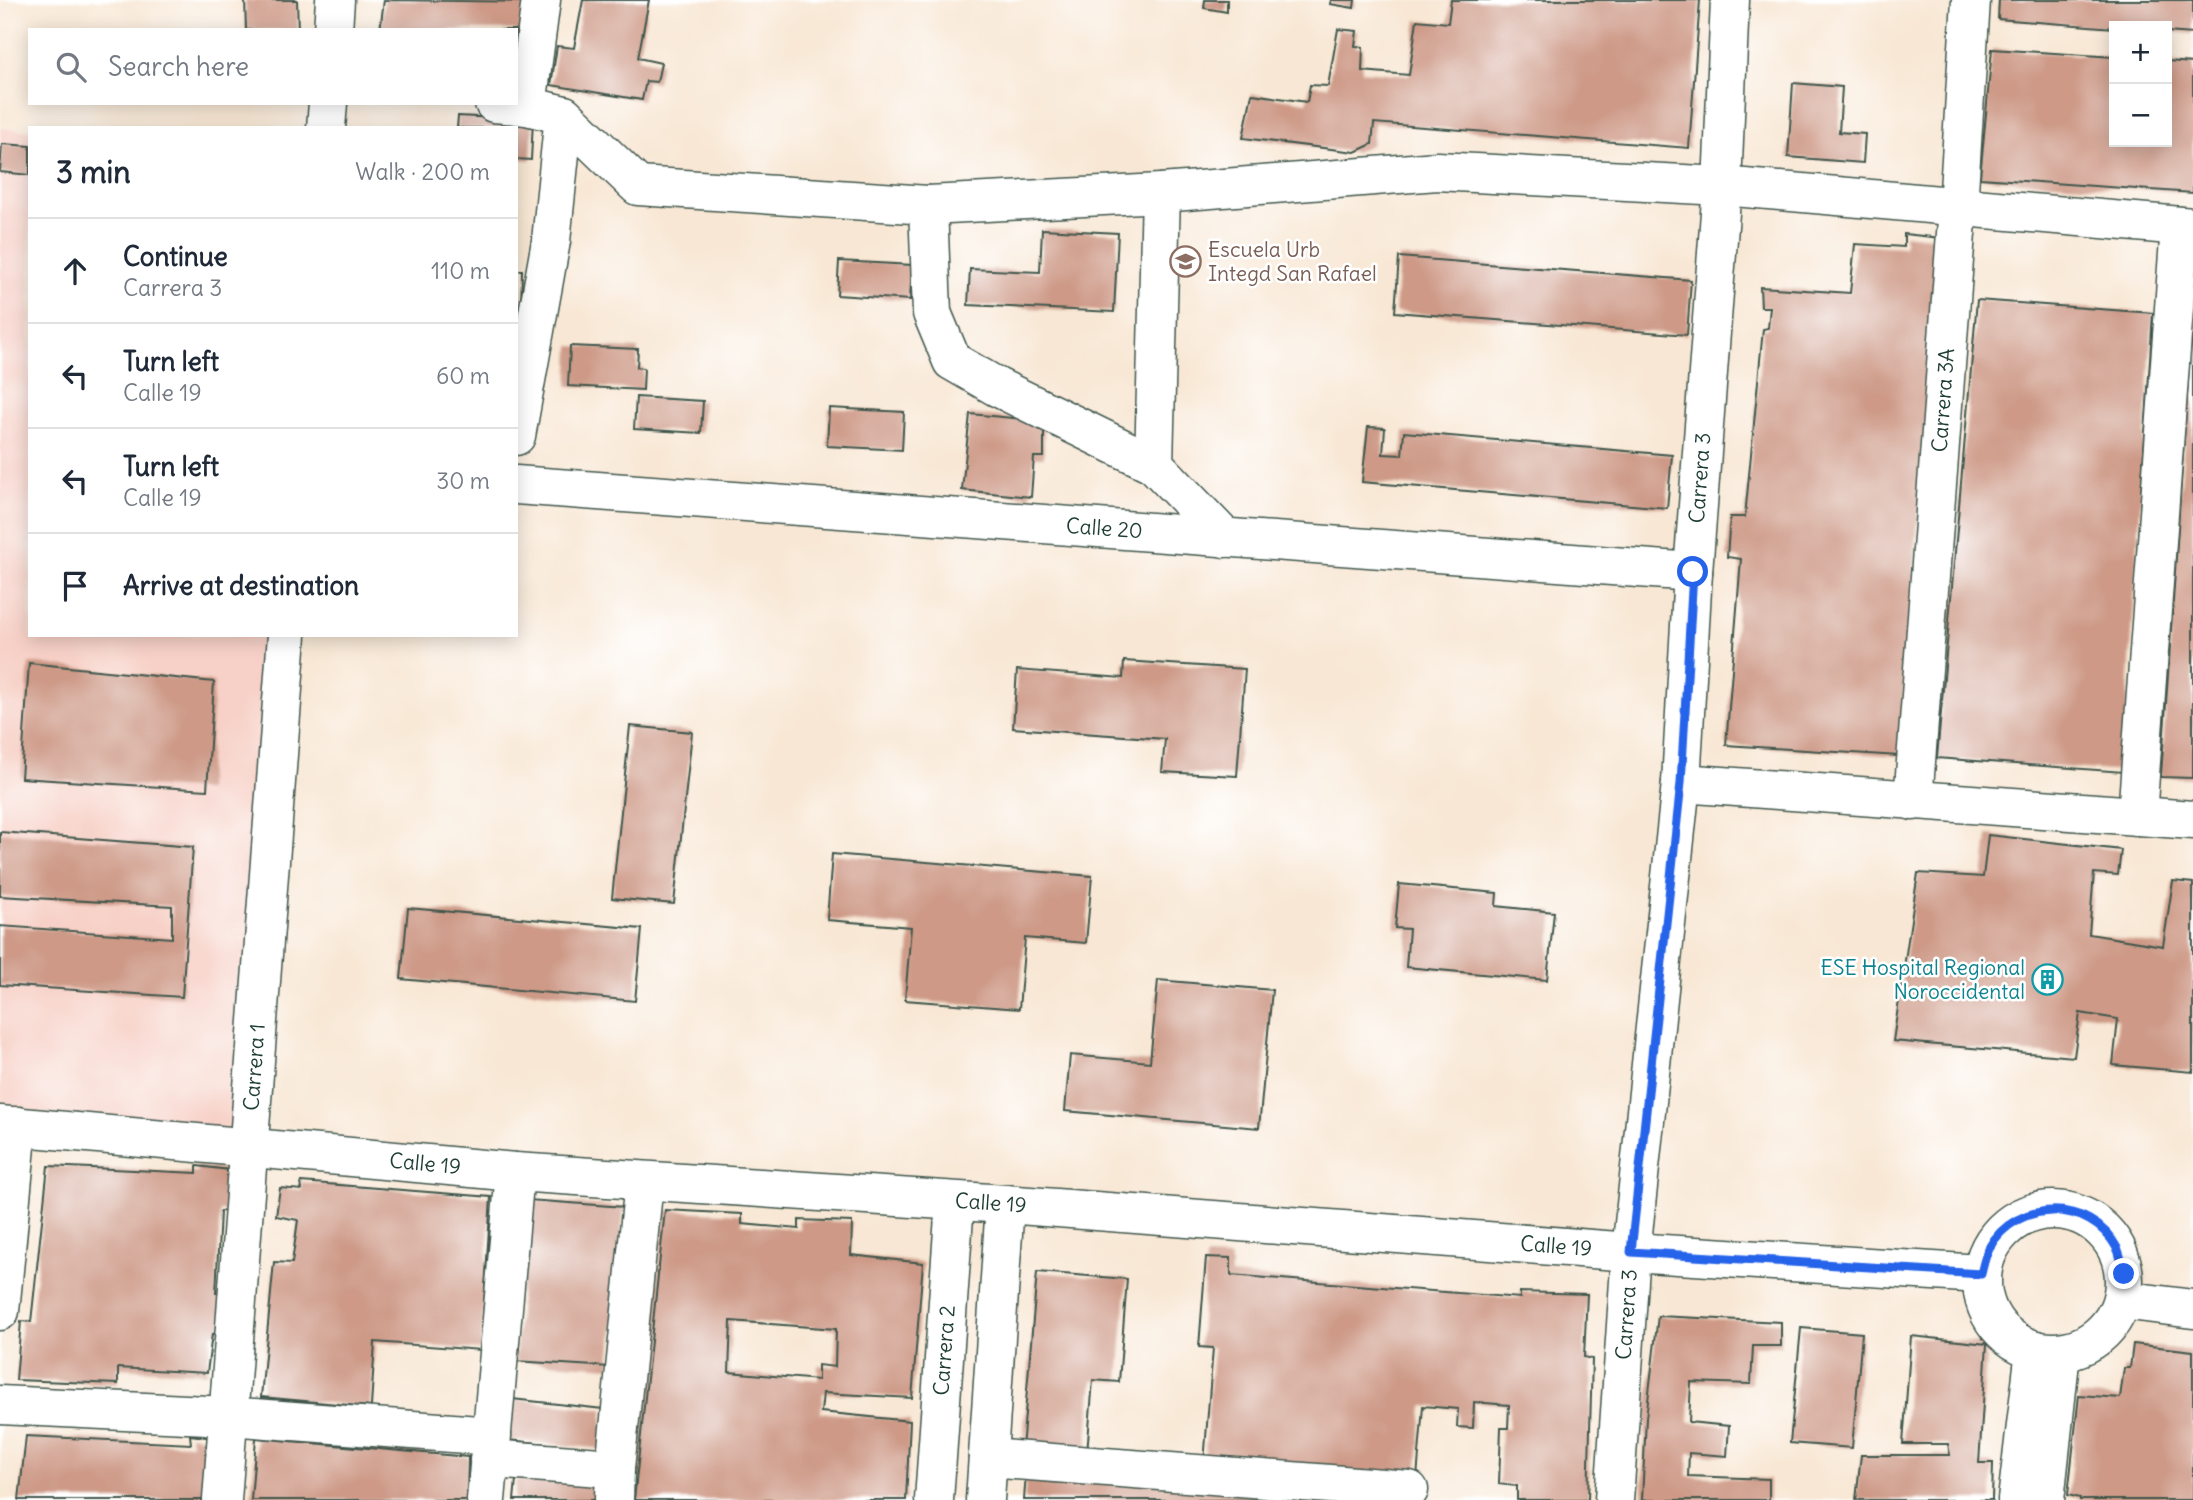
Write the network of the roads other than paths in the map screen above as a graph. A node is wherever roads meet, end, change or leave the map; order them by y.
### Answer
1 (335, 0) edge
2 (541, 0) edge
3 (1730, 0) edge
4 (1971, 0) edge
5 (333, 28) edge
6 (518, 78) edge
7 (328, 105) edge
8 (510, 105) edge
9 (564, 115) junction
10 (326, 126) edge
11 (1722, 186) junction
12 (1161, 193) junction
13 (928, 205) junction
14 (1958, 207) junction
15 (2186, 227) edge
16 (518, 425) edge
17 (1154, 464) junction
18 (518, 485) edge
19 (1224, 538) junction
20 (1693, 572) junction
21 (287, 637) edge
22 (1681, 783) junction
23 (1913, 801) junction
24 (2137, 816) junction
25 (2193, 820) edge
26 (9, 1126) edge
27 (248, 1147) junction
28 (515, 1172) junction
29 (645, 1182) junction
30 (956, 1202) junction
31 (1005, 1204) junction
32 (1631, 1252) junction
33 (1981, 1274) junction
34 (2122, 1300) junction
35 (2193, 1308) edge
36 (0, 1311) edge
37 (2048, 1351) junction
38 (0, 1405) edge
39 (228, 1416) junction
40 (491, 1448) junction
41 (988, 1458) junction
42 (614, 1484) edge
43 (1409, 1490) dead end
44 (222, 1500) edge
45 (486, 1500) edge
46 (934, 1500) edge
47 (985, 1500) edge
48 (1614, 1500) edge
49 (2017, 1500) edge
50 (2045, 1500) edge

1 - 5 street
2 - 6 street
3 - 11 street, Carrera 3
4 - 14 street, Carrera 3A
7 - 10 street
8 - 9 street
9 - 13 street
9 - 16 street
11 - 12 street
11 - 14 street
11 - 20 street, Carrera 3
12 - 13 street
12 - 17 street
13 - 17 street
14 - 15 street
14 - 23 street, Carrera 3A
15 - 24 street
17 - 19 street
18 - 19 street, Calle 20
19 - 20 street, Calle 20
20 - 22 street, Carrera 3
21 - 27 street, Carrera 1
22 - 23 street
22 - 32 street, Carrera 3
23 - 24 street
24 - 25 street
26 - 27 street, Calle 19
26 - 36 street
27 - 28 street, Calle 19
27 - 39 street, Carrera 1
28 - 29 street, Calle 19
28 - 40 street
29 - 30 street, Calle 19
29 - 42 street
30 - 31 street, Calle 19
30 - 46 street, Carrera 2
31 - 32 street, Calle 19
31 - 41 street
32 - 33 street, Calle 19
32 - 48 street, Carrera 3
33 - 34 street
33 - 37 street
34 - 35 street
34 - 37 street
37 - 49 street
37 - 50 street
38 - 39 street
39 - 40 street
39 - 44 street, Carrera 1
40 - 42 street
40 - 45 street
41 - 43 street
41 - 47 street

